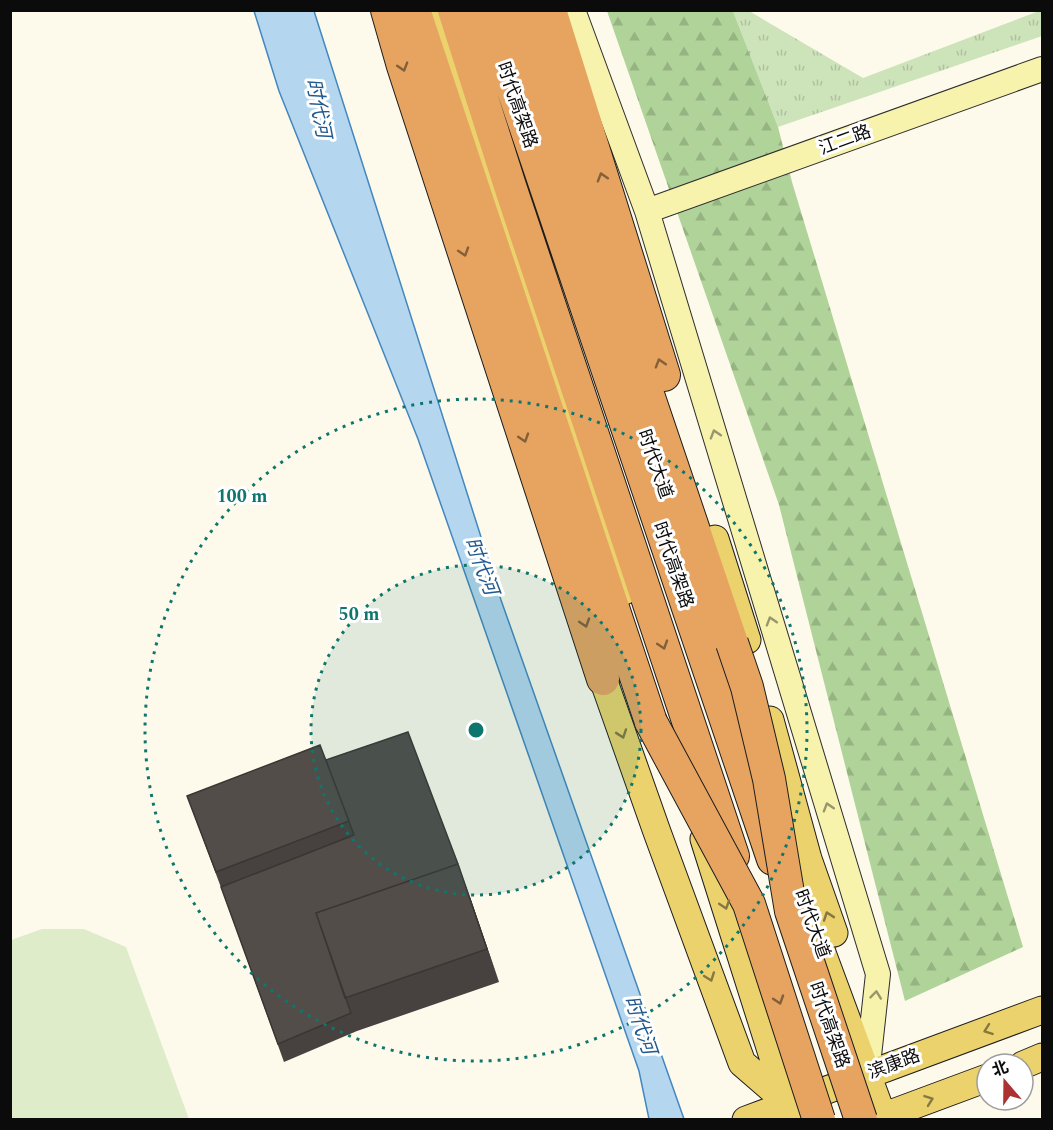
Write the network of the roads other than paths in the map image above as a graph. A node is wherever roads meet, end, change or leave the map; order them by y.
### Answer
1 (387, 10) edge
2 (414, 10) edge
3 (435, 10) edge
4 (454, 10) edge
5 (486, 10) edge
6 (502, 10) edge
7 (518, 10) edge
8 (550, 10) edge
9 (573, 10) edge
10 (1042, 69) edge
11 (647, 211) junction
12 (715, 539) joint
13 (603, 679) joint
14 (748, 904) junction
15 (791, 911) junction
16 (1042, 1010) edge
17 (867, 1074) junction
18 (975, 1082) edge
19 (791, 1112) edge
20 (746, 1119) edge
21 (819, 1119) edge
22 (875, 1119) edge

1 -> 13 highway
2 - 14 highway, bridge
3 -> 19 main road
4 -> 14 highway, 时代高架路, bridge
5 - 15 highway, 时代高架路, bridge
6 - 17 main road, 时代大道
7 - 15 highway, bridge
12 -> 8 highway
9 - 11 main road
10 - 11 main road, 江二路
17 -> 11 main road
17 -> 12 main road
13 -> 19 main road
14 -> 21 highway, 时代高架路, bridge
15 - 22 highway, 时代高架路, bridge
16 -> 17 main road, 滨康路
17 - 19 main road, 滨康路
17 - 22 main road, 时代大道
22 -> 18 main road
19 - 20 main road, 滨康路

